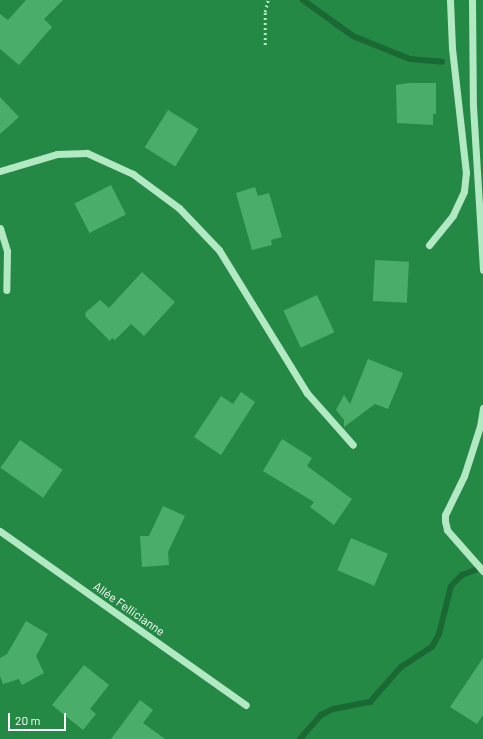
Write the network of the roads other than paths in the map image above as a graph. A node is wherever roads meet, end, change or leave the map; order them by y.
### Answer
1 (450, 0) edge
2 (472, 0) edge
3 (0, 171) edge
4 (0, 228) edge
5 (429, 245) dead end
6 (483, 270) edge
7 (6, 290) dead end
8 (483, 408) edge
9 (352, 445) dead end
10 (0, 531) edge
11 (483, 571) edge
12 (246, 705) dead end

1 - 5 street
2 - 6 street
3 - 9 street
4 - 7 street
8 - 11 street
10 - 12 street, Allée Fellicianne

